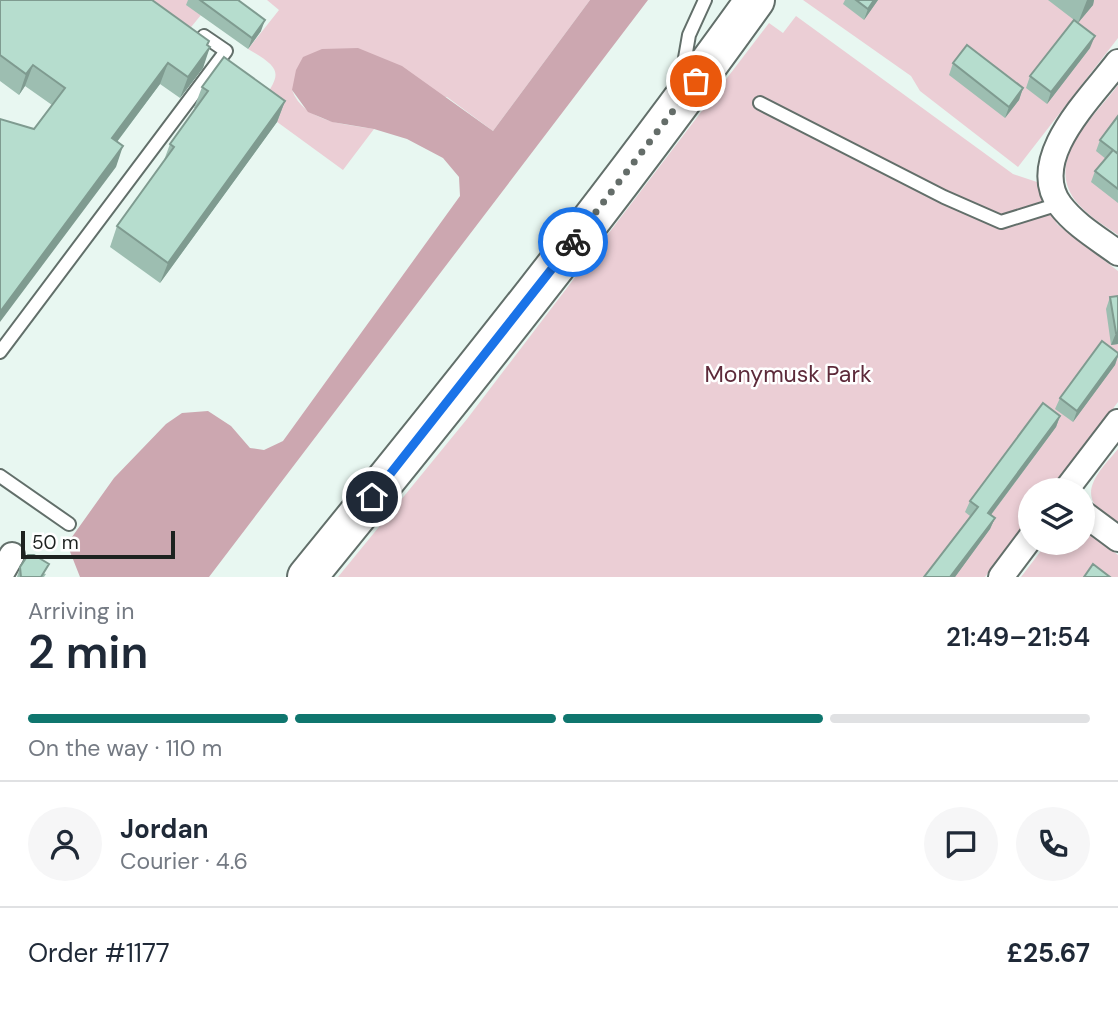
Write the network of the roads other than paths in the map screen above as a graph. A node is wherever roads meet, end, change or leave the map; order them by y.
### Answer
1 (705, 0) edge
2 (755, 0) edge
3 (204, 36) edge
4 (1118, 62) edge
5 (683, 99) junction
6 (760, 103) dead end
7 (1059, 204) junction
8 (1118, 253) edge
9 (0, 352) edge
10 (1118, 422) edge
11 (0, 476) edge
12 (1075, 478) edge
13 (1095, 522) edge
14 (69, 524) dead end
15 (1118, 539) edge
16 (1018, 554) edge
17 (307, 577) edge
18 (1001, 577) edge

1 - 5 lane
2 - 5 main road
3 - 9 lane
4 - 7 street
5 - 17 main road
6 - 7 lane
7 - 8 street
10 - 12 street
11 - 14 lane
13 - 15 street
16 - 18 street

